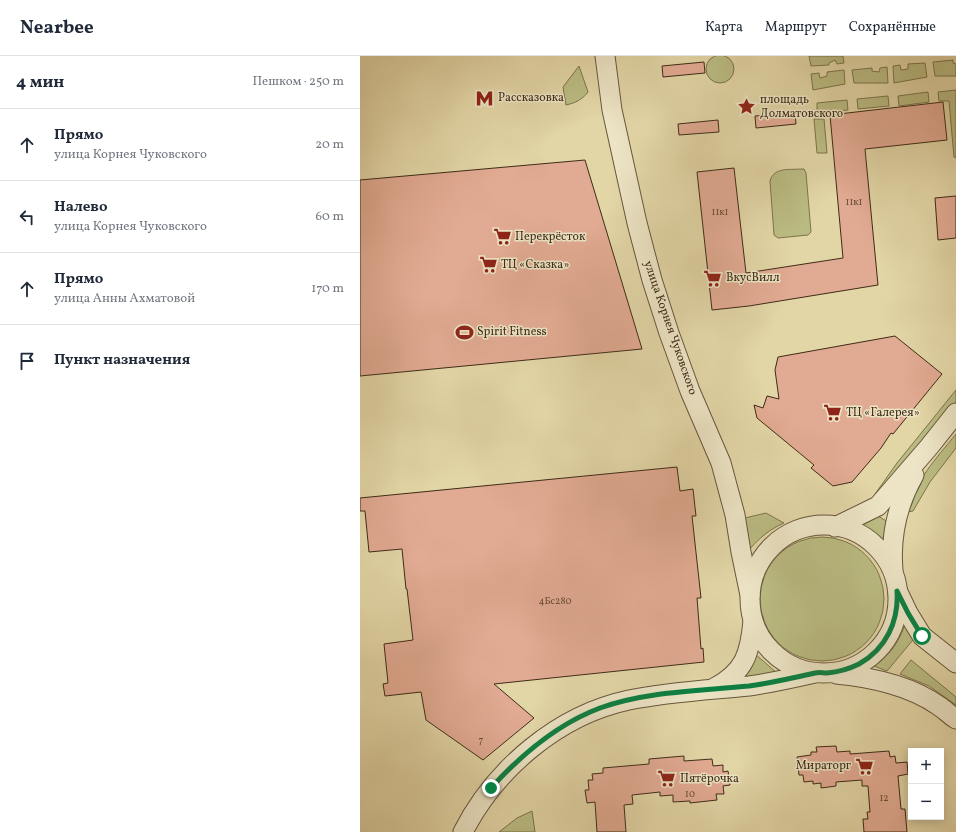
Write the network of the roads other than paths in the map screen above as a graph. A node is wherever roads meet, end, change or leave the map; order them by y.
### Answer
1 (605, 56) edge
2 (956, 413) edge
3 (929, 447) junction
4 (835, 527) junction
5 (895, 582) junction
6 (750, 594) junction
7 (753, 620) junction
8 (956, 663) edge
9 (822, 672) junction
10 (711, 689) junction
11 (956, 719) edge
12 (463, 832) edge

1 - 6 street, улица Корнея Чуковского
2 - 3 street
3 - 4 street
3 - 5 street
4 - 5 street, улица Корнея Чуковского
4 - 6 street, улица Корнея Чуковского
5 - 8 street, улица Корнея Чуковского
5 - 9 street, улица Корнея Чуковского
6 - 7 street, улица Корнея Чуковского
7 - 9 street, улица Корнея Чуковского
7 - 10 street
9 - 10 street
9 - 11 street, улица Корнея Чуковского
10 - 12 street

